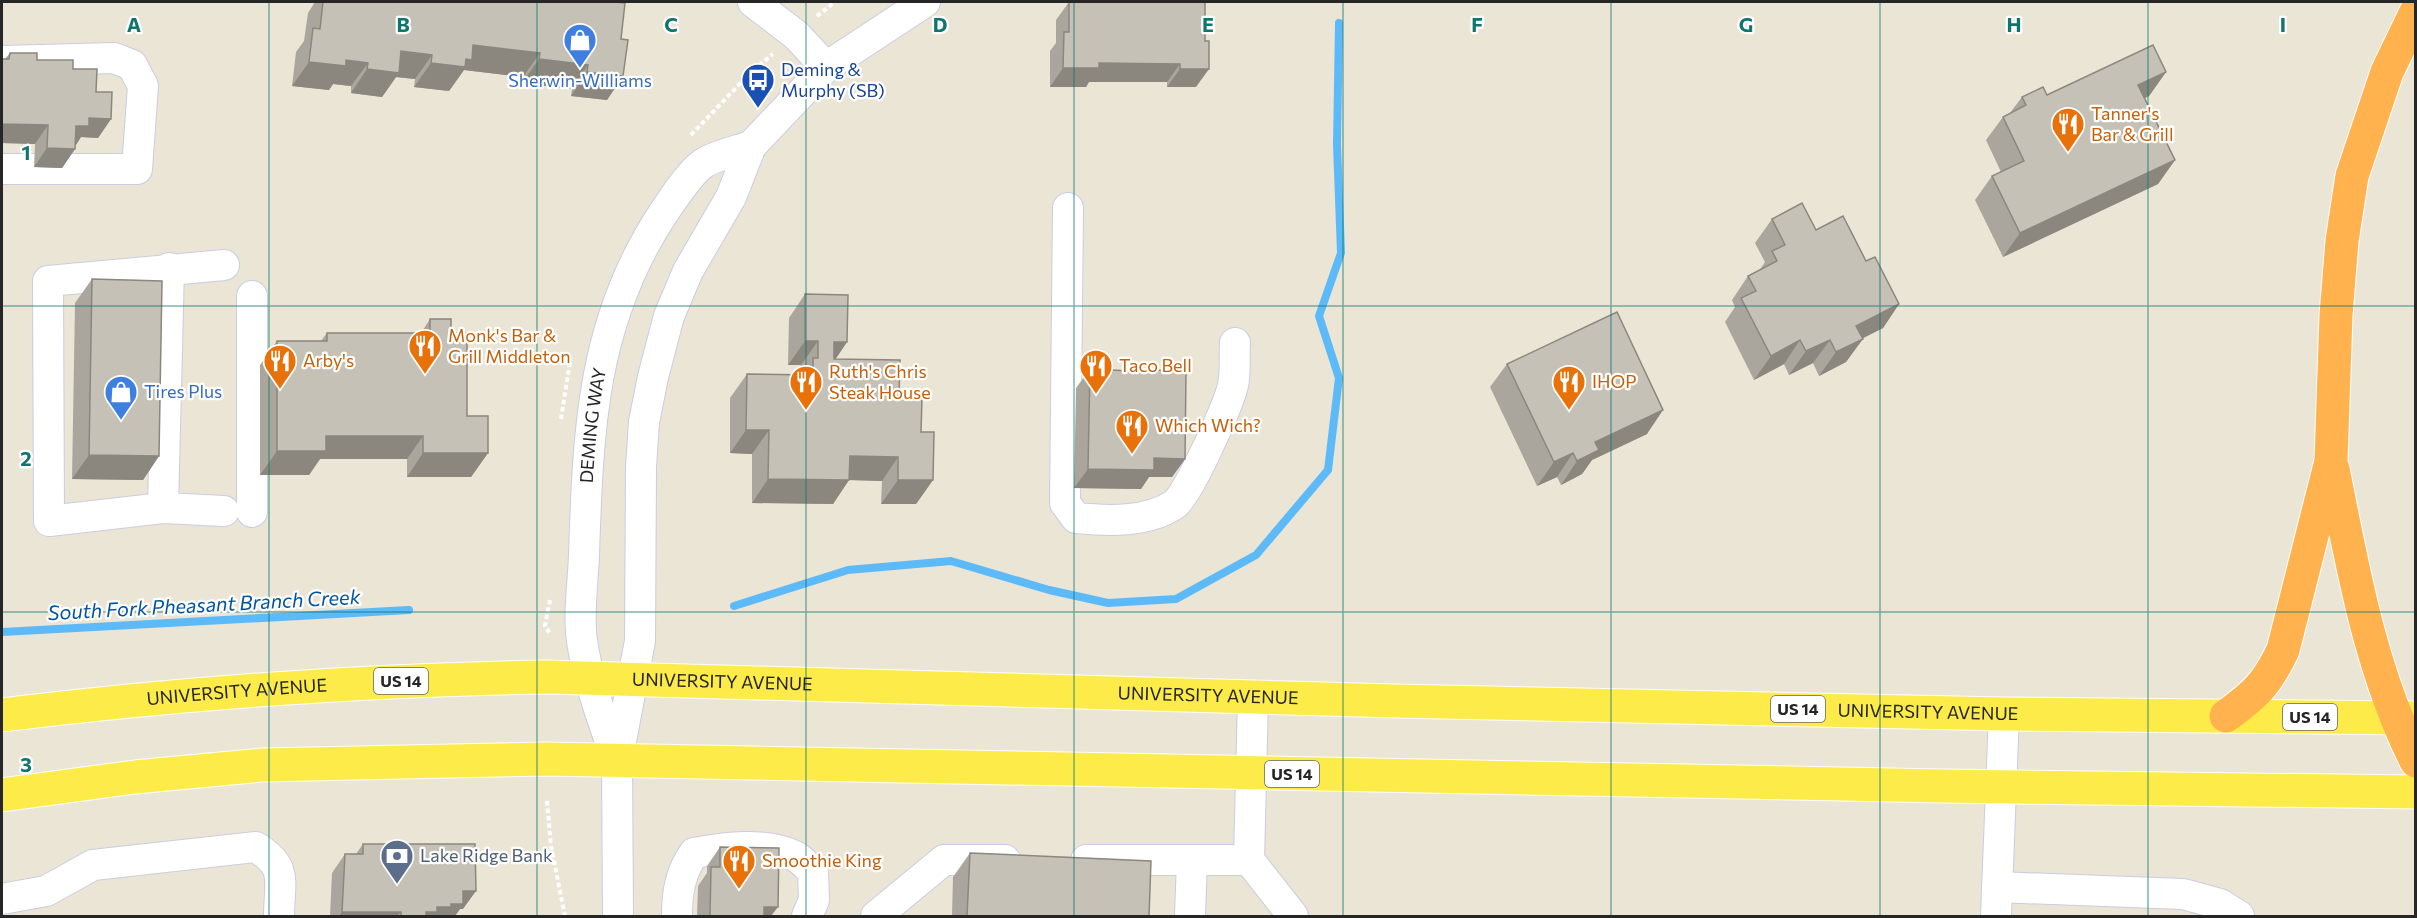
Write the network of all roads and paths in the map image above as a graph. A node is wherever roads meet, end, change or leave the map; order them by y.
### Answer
1 (753, 2) edge
2 (925, 2) edge
3 (2415, 12) edge
4 (2, 61) edge
5 (826, 67) junction
6 (751, 146) junction
7 (2, 169) edge
8 (1068, 208) dead end
9 (224, 265) dead end
10 (169, 268) junction
11 (252, 296) dead end
12 (1235, 343) dead end
13 (2331, 461) junction
14 (163, 508) junction
15 (589, 679) junction
16 (632, 680) junction
17 (1253, 698) junction
18 (2004, 714) junction
19 (2, 715) edge
20 (2226, 717) junction
21 (2405, 718) edge
22 (2415, 761) edge
23 (617, 762) junction
24 (1252, 774) junction
25 (2002, 787) junction
26 (2415, 792) edge
27 (2, 795) edge
28 (547, 801) dead end
29 (1192, 860) junction
30 (1249, 860) junction
31 (1997, 887) junction
32 (2, 899) edge
33 (279, 916) edge
34 (565, 916) edge
35 (618, 916) edge
36 (677, 916) edge
37 (807, 916) edge
38 (876, 916) edge
39 (1190, 916) edge
40 (1293, 916) edge
41 (1996, 916) edge
42 (2239, 916) edge

1 - 5 street
2 - 5 street, DEMING WAY
3 - 13 highway
4 - 7 street
5 - 6 street, DEMING WAY
6 - 15 street, DEMING WAY
6 - 16 street, DEMING WAY
8 - 12 street
9 - 10 street
10 - 14 street
10 - 14 street
11 - 14 street
13 - 20 highway
13 - 21 highway
15 - 16 main road, UNIVERSITY AVENUE / US 14
15 - 19 main road, UNIVERSITY AVENUE / US 14
15 - 23 street, DEMING WAY
16 - 17 main road, UNIVERSITY AVENUE / US 14
16 - 23 street, DEMING WAY
17 - 18 main road, UNIVERSITY AVENUE / US 14
17 - 24 street
18 - 20 main road, UNIVERSITY AVENUE / US 14
18 - 25 street
20 - 21 main road, UNIVERSITY AVENUE / US 14
21 - 22 highway
23 - 24 main road, US 14
23 - 27 main road, US 14
23 - 35 street, DEMING WAY
24 - 25 main road, US 14
24 - 30 street
25 - 26 main road, US 14
25 - 31 street
28 - 34 path
29 - 30 street
29 - 38 street
29 - 39 street
30 - 40 street
31 - 41 street
31 - 42 street
32 - 33 street
36 - 37 street

